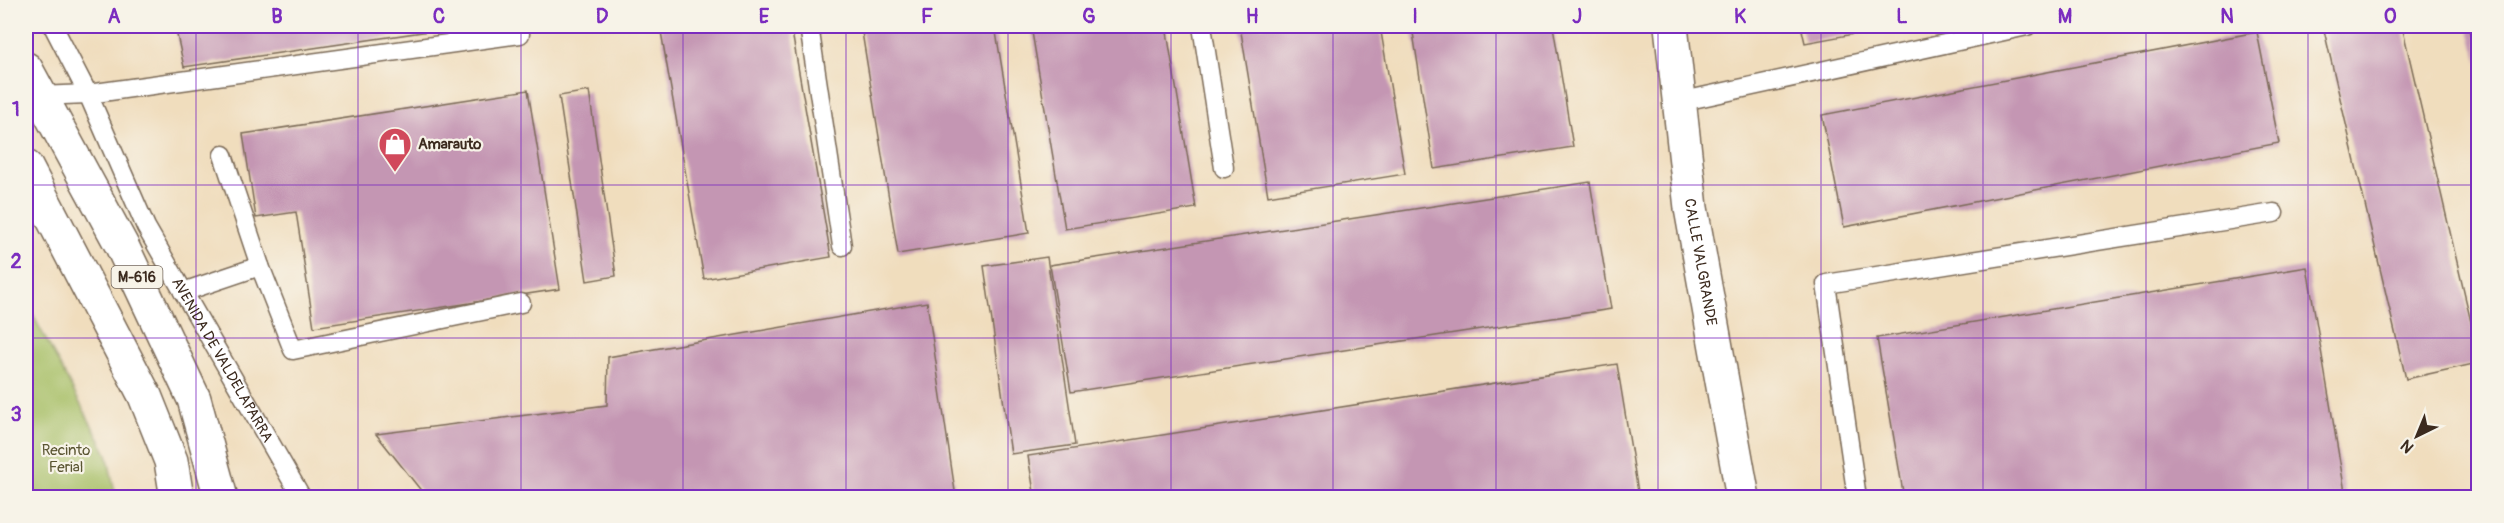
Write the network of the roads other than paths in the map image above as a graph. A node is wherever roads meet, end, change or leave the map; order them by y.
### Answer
1 (53, 26) edge
2 (809, 26) edge
3 (1202, 26) edge
4 (1671, 26) edge
5 (2027, 26) edge
6 (520, 34) dead end
7 (32, 82) edge
8 (88, 94) junction
9 (1679, 102) junction
10 (223, 155) dead end
11 (26, 167) edge
12 (1224, 168) dead end
13 (2274, 213) dead end
14 (842, 246) dead end
15 (260, 266) junction
16 (183, 292) junction
17 (521, 303) dead end
18 (177, 498) edge
19 (221, 498) edge
20 (302, 498) edge
21 (1743, 498) edge
22 (1857, 498) edge

1 - 8 lane, AVENIDA DE VALDELAPARRA
2 - 14 lane
3 - 12 lane
4 - 9 main road, CALLE VALGRANDE
5 - 9 lane
6 - 8 lane
7 - 8 lane
7 - 19 main road, M-616
8 - 16 lane, AVENIDA DE VALDELAPARRA
9 - 21 main road, CALLE VALGRANDE
10 - 15 lane
11 - 18 main road, M-616
13 - 22 lane
15 - 16 lane
15 - 17 lane
16 - 20 lane, AVENIDA DE VALDELAPARRA

